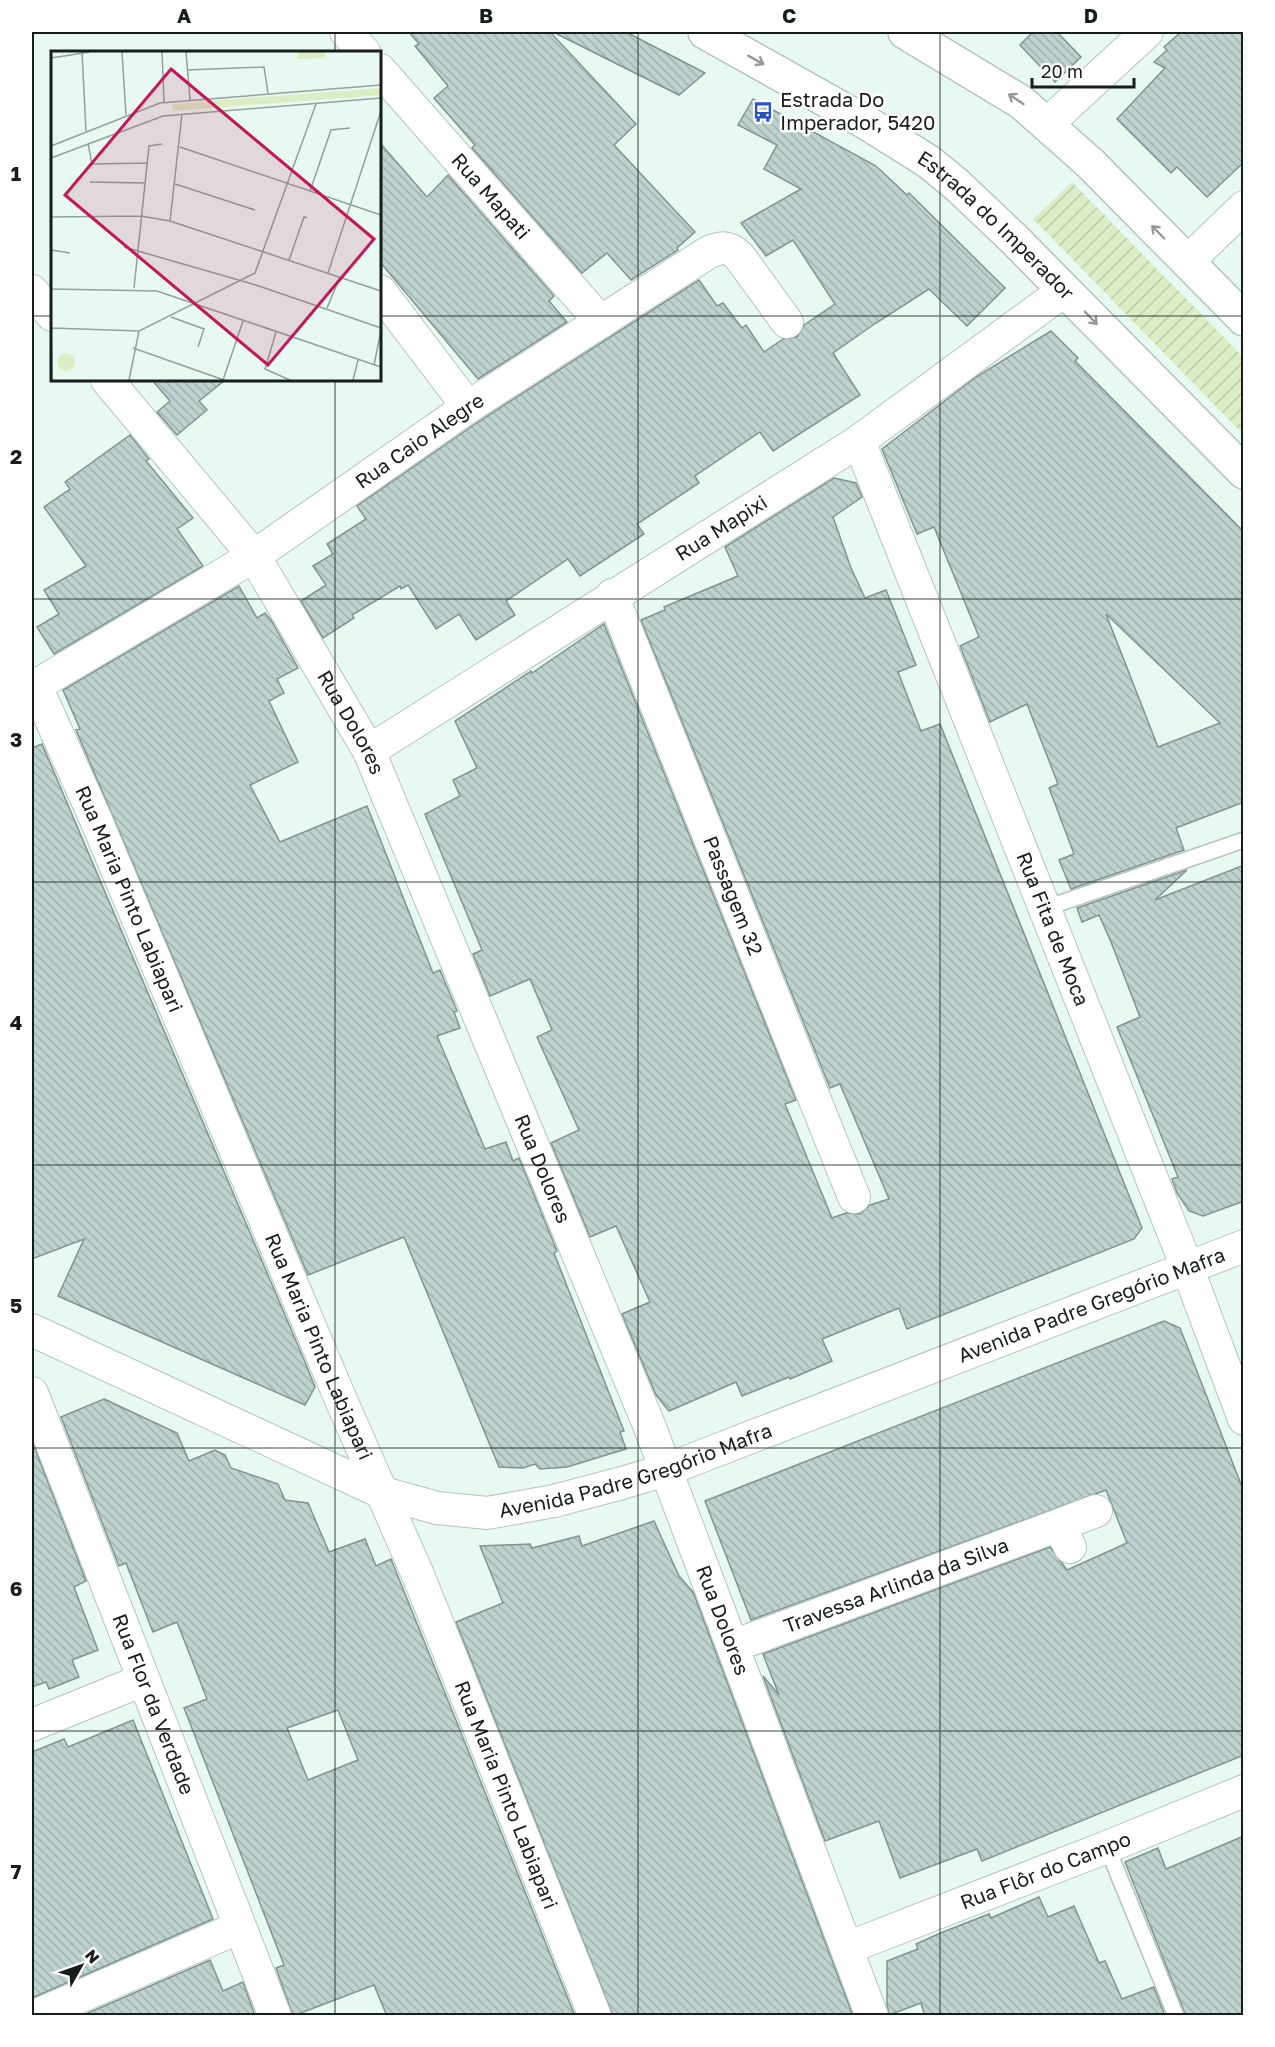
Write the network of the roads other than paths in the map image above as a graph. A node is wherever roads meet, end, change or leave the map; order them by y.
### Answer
1 (346, 32) edge
2 (705, 32) edge
3 (905, 32) edge
4 (1147, 32) edge
5 (363, 51) edge
6 (381, 71) edge
7 (1047, 124) junction
8 (1244, 207) edge
9 (1187, 262) junction
10 (1065, 290) junction
11 (32, 291) edge
12 (381, 292) edge
13 (51, 314) edge
14 (1244, 319) edge
15 (601, 322) junction
16 (787, 322) dead end
17 (108, 381) edge
18 (468, 407) junction
19 (859, 441) junction
20 (1244, 472) edge
21 (254, 556) junction
22 (612, 595) junction
23 (32, 686) edge
24 (369, 751) junction
25 (1244, 840) edge
26 (1043, 909) junction
27 (854, 1197) dead end
28 (1244, 1246) edge
29 (1187, 1267) junction
30 (32, 1330) edge
31 (32, 1393) edge
32 (1244, 1419) edge
33 (666, 1470) junction
34 (383, 1493) junction
35 (1096, 1511) dead end
36 (732, 1646) junction
37 (142, 1680) junction
38 (32, 1725) edge
39 (1244, 1791) edge
40 (1107, 1847) junction
41 (240, 1927) junction
42 (847, 1948) junction
43 (34, 2016) edge
44 (275, 2016) edge
45 (595, 2016) edge
46 (872, 2016) edge
47 (1176, 2016) edge

1 - 5 street
2 -> 10 main road, Estrada do Imperador
7 -> 3 main road
4 - 7 street
6 - 15 street, Rua Mapati
9 -> 7 main road
8 - 9 street
9 - 14 main road
10 - 19 street, Rua Mapixi
10 -> 20 main road, Estrada do Imperador
11 - 13 street
12 - 18 street
15 - 16 street, Rua Caio Alegre
15 - 18 street, Rua Caio Alegre
17 - 21 street, Rua Dolores
18 - 21 street, Rua Caio Alegre
19 - 22 street, Rua Mapixi
19 - 26 street, Rua Fita de Moca
21 - 23 street, Rua Caio Alegre
21 - 24 street, Rua Dolores
22 - 24 street, Rua Mapixi
22 - 27 street, Passagem 32
23 - 34 street, Rua Maria Pinto Labiapari
24 - 33 street, Rua Dolores
25 - 26 lane
26 - 29 street, Rua Fita de Moca
28 - 29 street, Avenida Padre Gregório Mafra
29 - 32 street, Rua Fita de Moca
29 - 33 street, Avenida Padre Gregório Mafra
30 - 34 street, Avenida Padre Gregório Mafra
31 - 37 street, Rua Flor da Verdade
33 - 34 street, Avenida Padre Gregório Mafra
33 - 36 street, Rua Dolores
34 - 45 street, Rua Maria Pinto Labiapari
35 - 36 street, Travessa Arlinda da Silva
36 - 42 street, Rua Dolores
37 - 38 street
37 - 41 street, Rua Flor da Verdade
39 - 40 street, Rua Flôr do Campo
40 - 42 street, Rua Flôr do Campo
40 - 47 lane
41 - 43 street
41 - 44 street, Rua Flor da Verdade
42 - 46 street, Rua Dolores

